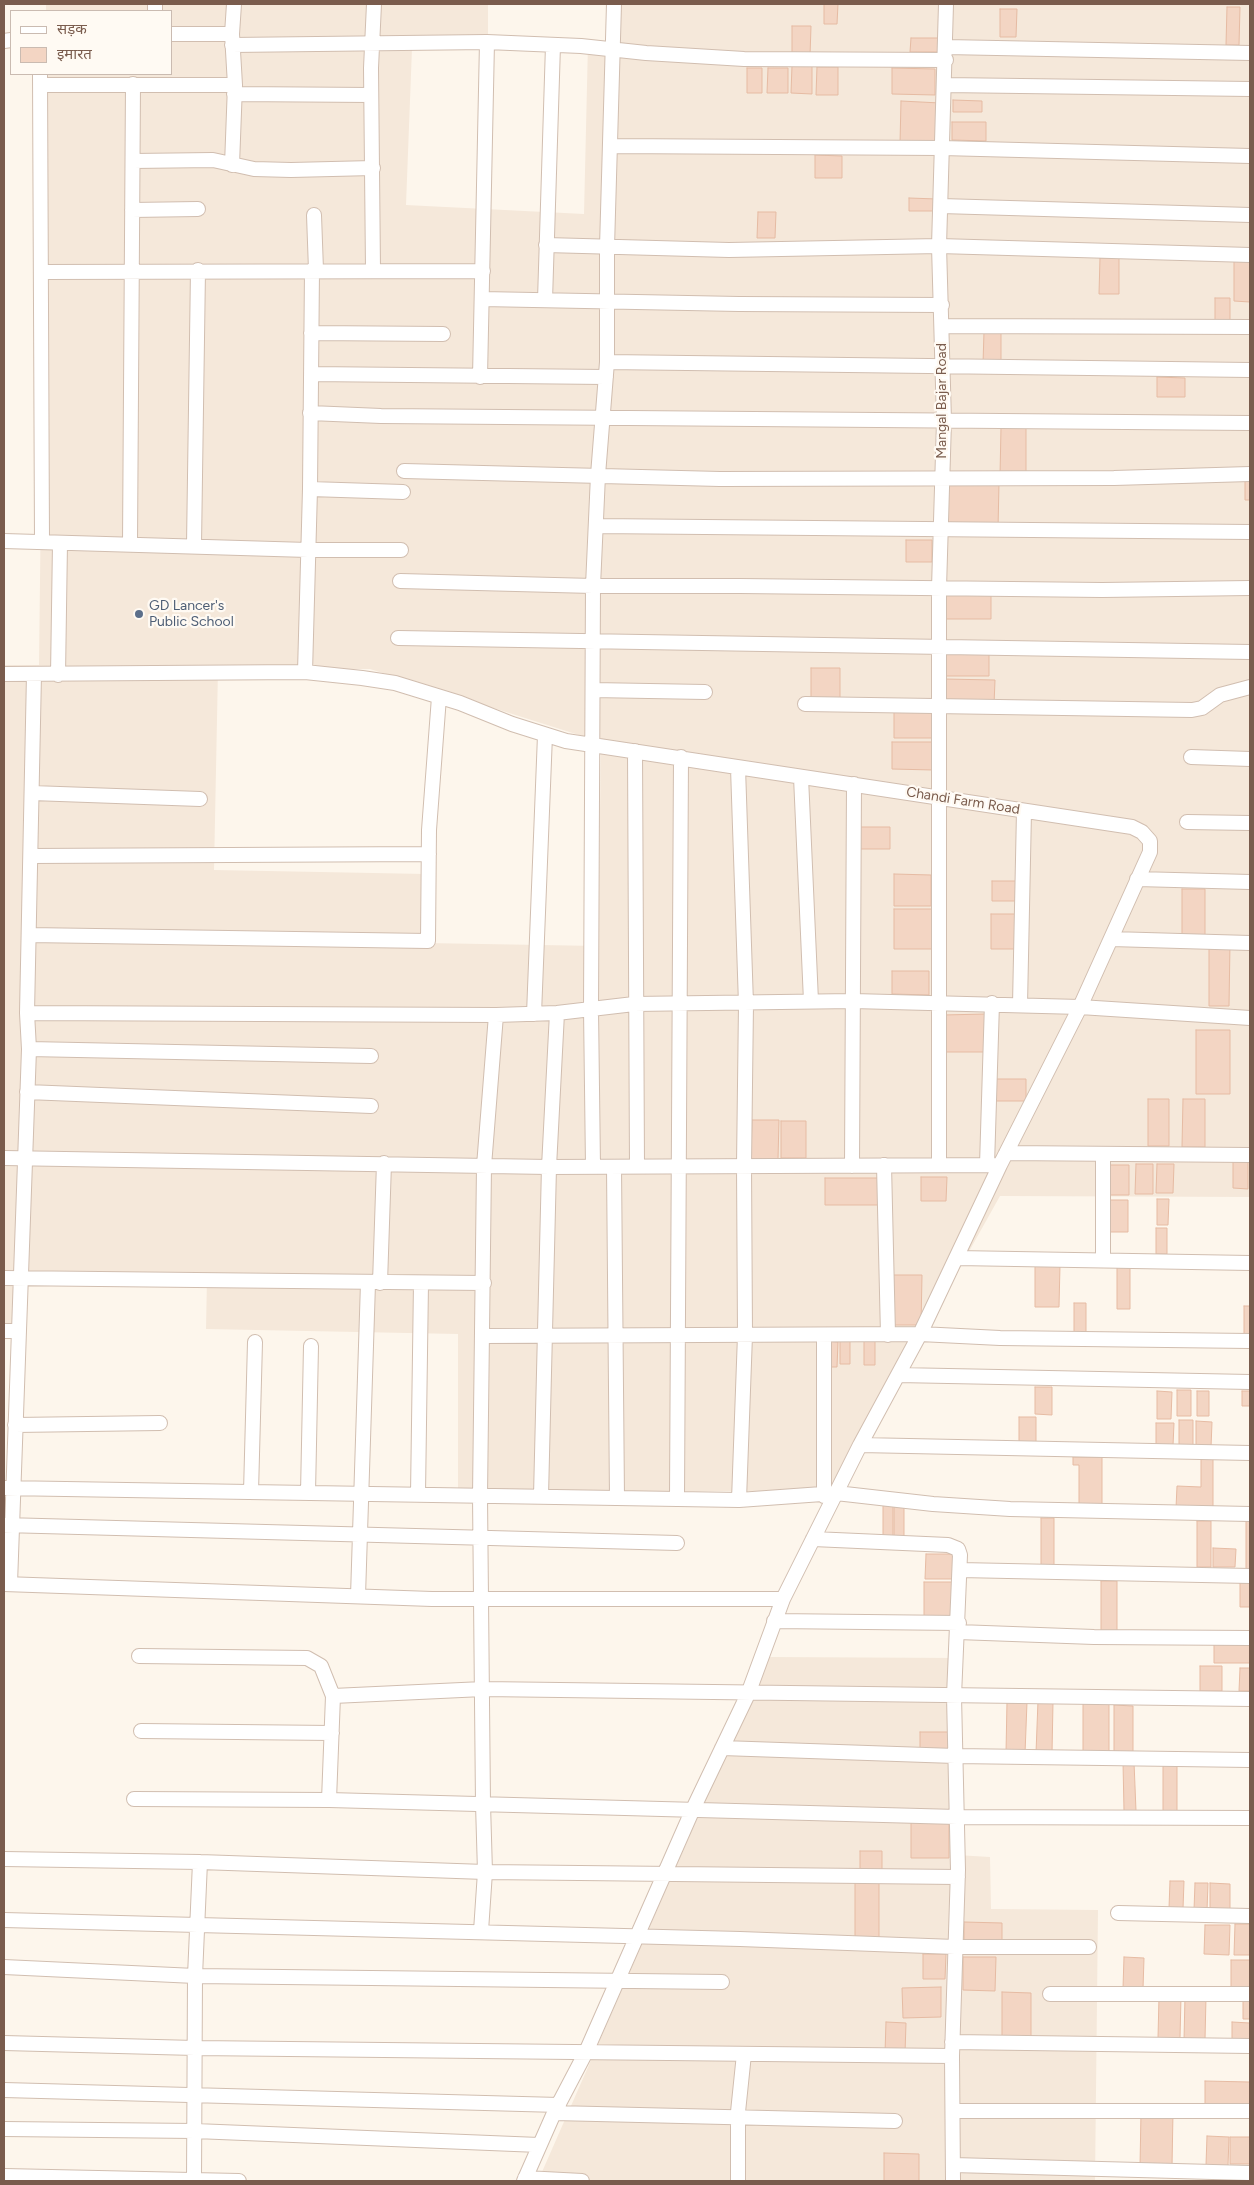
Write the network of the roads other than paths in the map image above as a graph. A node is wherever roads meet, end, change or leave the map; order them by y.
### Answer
1 (234, 4) edge
2 (374, 4) edge
3 (614, 4) edge
4 (946, 4) edge
5 (172, 34) edge
6 (232, 39) junction
7 (372, 42) junction
8 (487, 42) junction
9 (553, 44) junction
10 (614, 49) junction
11 (1250, 53) edge
12 (946, 54) junction
13 (40, 79) edge
14 (133, 84) junction
15 (945, 85) junction
16 (1250, 89) edge
17 (234, 90) junction
18 (371, 95) junction
19 (611, 146) junction
20 (942, 148) junction
21 (1250, 156) edge
22 (133, 161) junction
23 (232, 165) junction
24 (373, 168) junction
25 (940, 206) junction
26 (198, 209) dead end
27 (132, 210) junction
28 (1250, 214) edge
29 (314, 215) dead end
30 (546, 245) junction
31 (939, 246) junction
32 (607, 247) junction
33 (1250, 255) edge
34 (132, 270) junction
35 (198, 270) junction
36 (314, 270) junction
37 (373, 270) junction
38 (483, 271) junction
39 (41, 272) junction
40 (482, 299) junction
41 (545, 300) junction
42 (607, 300) junction
43 (942, 305) junction
44 (942, 326) junction
45 (1250, 327) edge
46 (311, 333) junction
47 (443, 334) dead end
48 (607, 362) junction
49 (943, 366) junction
50 (1250, 370) edge
51 (311, 374) junction
52 (480, 377) junction
53 (606, 377) junction
54 (310, 412) junction
55 (602, 416) junction
56 (944, 421) junction
57 (1250, 423) edge
58 (404, 471) dead end
59 (1250, 474) edge
60 (598, 475) junction
61 (942, 479) junction
62 (310, 489) junction
63 (403, 492) dead end
64 (596, 526) junction
65 (940, 530) junction
66 (1250, 532) edge
67 (4, 541) edge
68 (42, 542) junction
69 (60, 542) junction
70 (130, 544) junction
71 (194, 545) junction
72 (308, 550) junction
73 (401, 550) dead end
74 (400, 581) dead end
75 (593, 586) junction
76 (939, 588) junction
77 (1250, 588) edge
78 (398, 638) dead end
79 (594, 641) junction
80 (940, 647) junction
81 (1250, 652) edge
82 (304, 672) junction
83 (4, 674) edge
84 (34, 674) junction
85 (58, 675) junction
86 (1250, 688) edge
87 (593, 690) junction
88 (705, 692) dead end
89 (439, 697) junction
90 (805, 704) dead end
91 (939, 705) junction
92 (545, 736) junction
93 (592, 745) junction
94 (636, 751) junction
95 (681, 757) junction
96 (1191, 757) dead end
97 (1250, 759) edge
98 (738, 768) junction
99 (801, 777) junction
100 (854, 784) junction
101 (32, 793) junction
102 (200, 799) dead end
103 (940, 799) junction
104 (1024, 811) junction
105 (1187, 822) dead end
106 (1250, 823) edge
107 (429, 854) junction
108 (31, 856) junction
109 (1138, 879) junction
110 (1250, 882) edge
111 (29, 935) junction
112 (1111, 939) junction
113 (1250, 943) edge
114 (811, 1001) junction
115 (853, 1001) junction
116 (937, 1002) junction
117 (680, 1003) junction
118 (634, 1004) junction
119 (746, 1004) junction
120 (992, 1004) junction
121 (1020, 1005) junction
122 (1080, 1007) junction
123 (591, 1009) junction
124 (27, 1013) junction
125 (557, 1013) junction
126 (534, 1014) junction
127 (496, 1015) junction
128 (1250, 1018) edge
129 (29, 1049) junction
130 (371, 1056) dead end
131 (27, 1092) junction
132 (370, 1106) dead end
133 (1103, 1155) junction
134 (1250, 1155) edge
135 (4, 1158) edge
136 (24, 1158) junction
137 (998, 1161) junction
138 (384, 1164) junction
139 (744, 1165) junction
140 (884, 1165) junction
141 (939, 1165) junction
142 (484, 1166) junction
143 (636, 1166) junction
144 (680, 1166) junction
145 (852, 1166) junction
146 (549, 1167) junction
147 (592, 1167) junction
148 (614, 1167) junction
149 (957, 1258) junction
150 (1103, 1259) junction
151 (1250, 1263) edge
152 (22, 1277) junction
153 (4, 1278) edge
154 (374, 1283) junction
155 (421, 1283) junction
156 (484, 1283) junction
157 (4, 1331) edge
158 (19, 1331) junction
159 (920, 1334) junction
160 (745, 1335) junction
161 (824, 1335) junction
162 (888, 1335) junction
163 (483, 1336) junction
164 (679, 1336) junction
165 (616, 1337) junction
166 (544, 1338) junction
167 (1250, 1341) edge
168 (255, 1342) dead end
169 (311, 1346) dead end
170 (898, 1375) junction
171 (1250, 1382) edge
172 (160, 1423) dead end
173 (11, 1430) edge
174 (860, 1445) junction
175 (1250, 1453) edge
176 (8, 1488) edge
177 (251, 1492) junction
178 (308, 1493) junction
179 (361, 1494) junction
180 (418, 1494) junction
181 (830, 1494) junction
182 (480, 1496) junction
183 (542, 1496) junction
184 (617, 1498) junction
185 (677, 1498) junction
186 (739, 1500) junction
187 (1250, 1514) edge
188 (8, 1525) edge
189 (360, 1534) junction
190 (481, 1536) junction
191 (813, 1539) junction
192 (677, 1543) dead end
193 (960, 1570) junction
194 (1250, 1576) edge
195 (7, 1584) edge
196 (358, 1596) junction
197 (481, 1598) junction
198 (783, 1599) junction
199 (774, 1621) junction
200 (958, 1628) junction
201 (1250, 1638) edge
202 (139, 1656) dead end
203 (483, 1689) junction
204 (748, 1694) junction
205 (333, 1696) junction
206 (954, 1696) junction
207 (1250, 1699) edge
208 (141, 1731) dead end
209 (332, 1733) junction
210 (722, 1748) junction
211 (956, 1756) junction
212 (1250, 1760) edge
213 (134, 1800) dead end
214 (329, 1800) junction
215 (483, 1804) junction
216 (693, 1809) junction
217 (957, 1817) junction
218 (1250, 1818) edge
219 (4, 1859) edge
220 (200, 1862) junction
221 (486, 1872) junction
222 (667, 1872) junction
223 (958, 1877) junction
224 (1118, 1914) dead end
225 (1250, 1916) edge
226 (4, 1920) edge
227 (198, 1923) junction
228 (481, 1931) junction
229 (639, 1936) junction
230 (955, 1947) junction
231 (1089, 1947) dead end
232 (4, 1966) edge
233 (195, 1976) junction
234 (617, 1980) junction
235 (722, 1982) dead end
236 (1050, 1994) dead end
237 (1250, 1994) edge
238 (952, 2042) junction
239 (4, 2043) edge
240 (1250, 2046) edge
241 (195, 2048) junction
242 (586, 2052) junction
243 (744, 2054) junction
244 (952, 2056) junction
245 (4, 2090) edge
246 (195, 2096) junction
247 (556, 2109) junction
248 (953, 2111) junction
249 (1250, 2111) edge
250 (738, 2117) junction
251 (895, 2121) dead end
252 (4, 2129) edge
253 (194, 2131) junction
254 (539, 2145) junction
255 (953, 2165) junction
256 (1250, 2173) edge
257 (4, 2176) edge
258 (525, 2179) edge
259 (194, 2180) edge
260 (239, 2181) edge
261 (582, 2181) edge
262 (738, 2181) edge
263 (953, 2181) edge

1 - 6 street
2 - 7 street
3 - 10 street
4 - 12 street, Mangal Bajar Road
5 - 6 street
6 - 7 street
6 - 17 street
7 - 8 street
7 - 18 street
8 - 9 street
8 - 38 street
9 - 10 street
9 - 30 street
10 - 12 street
10 - 19 street
11 - 12 street
12 - 15 street, Mangal Bajar Road
13 - 14 street
13 - 39 street
14 - 17 street
14 - 22 street
15 - 16 street
15 - 20 street, Mangal Bajar Road
17 - 18 street
17 - 23 street
18 - 24 street
19 - 20 street
19 - 32 street
20 - 21 street
20 - 25 street, Mangal Bajar Road
22 - 23 street
22 - 27 street
23 - 24 street
24 - 37 street
25 - 28 street
25 - 31 street, Mangal Bajar Road
26 - 27 street
27 - 34 street
29 - 36 street
30 - 32 street
30 - 41 street
31 - 32 street
31 - 33 street
31 - 43 street, Mangal Bajar Road
32 - 42 street
34 - 35 street
34 - 39 street
34 - 70 street
35 - 36 street
35 - 71 street
36 - 37 street
36 - 46 street
37 - 38 street
38 - 40 street
39 - 68 street
40 - 41 street
40 - 52 street
41 - 42 street
42 - 43 street
42 - 48 street
43 - 44 street, Mangal Bajar Road
44 - 45 street
44 - 49 street, Mangal Bajar Road
46 - 47 street
46 - 51 street
48 - 49 street
48 - 53 street
49 - 50 street
49 - 56 street, Mangal Bajar Road
51 - 52 street
51 - 54 street
52 - 53 street
53 - 55 street
54 - 55 street
54 - 62 street
55 - 56 street
55 - 60 street
56 - 57 street
56 - 61 street, Mangal Bajar Road
58 - 60 street
59 - 61 street
60 - 61 street
60 - 64 street
61 - 65 street, Mangal Bajar Road
62 - 63 street
62 - 72 street
64 - 65 street
64 - 75 street
65 - 66 street
65 - 76 street, Mangal Bajar Road
67 - 68 street
68 - 69 street
69 - 70 street
69 - 85 street
70 - 71 street
71 - 72 street
72 - 73 street
72 - 82 street
74 - 75 street
75 - 76 street
75 - 79 street
76 - 77 street
76 - 80 street, Mangal Bajar Road
78 - 79 street
79 - 80 street
79 - 87 street
80 - 81 street
80 - 91 street, Mangal Bajar Road
82 - 85 street, Chandi Farm Road
82 - 89 street, Chandi Farm Road
83 - 84 street, Chandi Farm Road
84 - 85 street, Chandi Farm Road
84 - 101 street
86 - 91 street
87 - 88 street
87 - 93 street
89 - 92 street, Chandi Farm Road
89 - 107 street
90 - 91 street
91 - 103 street, Mangal Bajar Road
92 - 93 street, Chandi Farm Road
92 - 126 street
93 - 94 street, Chandi Farm Road
93 - 123 street
94 - 95 street, Chandi Farm Road
94 - 118 street
95 - 98 street, Chandi Farm Road
95 - 117 street
96 - 97 street
98 - 99 street, Chandi Farm Road
98 - 119 street
99 - 100 street, Chandi Farm Road
99 - 114 street
100 - 103 street, Chandi Farm Road
100 - 115 street
101 - 102 street
101 - 108 street
103 - 104 street, Chandi Farm Road
103 - 116 street, Mangal Bajar Road
104 - 109 street, Chandi Farm Road
104 - 121 street
105 - 106 street
107 - 108 street
107 - 111 street
108 - 111 street
109 - 110 street
109 - 112 street, Chandi Farm Road
111 - 124 street
112 - 113 street
112 - 122 street, Chandi Farm Road
114 - 115 street
114 - 119 street
115 - 116 street
115 - 145 street
116 - 120 street
116 - 141 street, Mangal Bajar Road
117 - 118 street
117 - 119 street
117 - 144 street
118 - 123 street
118 - 143 street
119 - 139 street
120 - 121 street
120 - 137 street
121 - 122 street
122 - 128 street
122 - 137 street, Chandi Farm Road
123 - 125 street
123 - 147 street
124 - 127 street
124 - 129 street
125 - 126 street
125 - 146 street
126 - 127 street
127 - 142 street
129 - 130 street
129 - 131 street
131 - 132 street
131 - 136 street
133 - 134 street
133 - 137 street
133 - 150 street
135 - 136 street
136 - 138 street
136 - 152 street
137 - 141 street
137 - 149 street, Chandi Farm Road
138 - 142 street
138 - 154 street
139 - 144 street
139 - 145 street
139 - 160 street
140 - 141 street
140 - 145 street
140 - 162 street
142 - 146 street
142 - 156 street
143 - 144 street
143 - 148 street
144 - 164 street
146 - 147 street
146 - 166 street
147 - 148 street
148 - 165 street
149 - 150 street
149 - 159 street, Chandi Farm Road
150 - 151 street
152 - 153 street
152 - 154 street
152 - 158 street
154 - 155 street
154 - 179 street
155 - 156 street
155 - 180 street
156 - 163 street
157 - 158 street
158 - 173 street
159 - 162 street
159 - 167 street
159 - 170 street, Chandi Farm Road
160 - 161 street
160 - 164 street
160 - 186 street
161 - 162 street
161 - 181 street
163 - 166 street
163 - 182 street
164 - 165 street
164 - 185 street
165 - 166 street
165 - 184 street
166 - 183 street
168 - 177 street
169 - 178 street
170 - 171 street
170 - 174 street, Chandi Farm Road
172 - 173 street
173 - 176 street
174 - 175 street
174 - 181 street, Chandi Farm Road
176 - 177 street
176 - 188 street
177 - 178 street
178 - 179 street
179 - 180 street
179 - 189 street
180 - 182 street
181 - 186 street
181 - 187 street
181 - 191 street, Chandi Farm Road
182 - 183 street
182 - 190 street
183 - 184 street
184 - 185 street
185 - 186 street
188 - 189 street
188 - 195 street
189 - 190 street
189 - 196 street
190 - 192 street
190 - 197 street
191 - 193 street
191 - 198 street, Chandi Farm Road
193 - 194 street
193 - 200 street
195 - 196 street
196 - 197 street
197 - 198 street
197 - 203 street
198 - 199 street, Chandi Farm Road
199 - 200 street
199 - 204 street, Chandi Farm Road
200 - 201 street
200 - 206 street
202 - 205 street
203 - 204 street
203 - 205 street
203 - 215 street
204 - 206 street
204 - 210 street, Chandi Farm Road
205 - 209 street
206 - 207 street
206 - 211 street
208 - 209 street
209 - 214 street
210 - 211 street
210 - 216 street, Chandi Farm Road
211 - 212 street
211 - 217 street
213 - 214 street
214 - 215 street
215 - 216 street
215 - 221 street
216 - 217 street
216 - 222 street, Chandi Farm Road
217 - 218 street
217 - 223 street
219 - 220 street
220 - 221 street
220 - 227 street
221 - 222 street
221 - 228 street
222 - 223 street
222 - 229 street, Chandi Farm Road
223 - 230 street
224 - 225 street
226 - 227 street
227 - 228 street
227 - 233 street
228 - 229 street
229 - 230 street
229 - 234 street, Chandi Farm Road
230 - 231 street
230 - 238 street
232 - 233 street
233 - 234 street
233 - 241 street
234 - 235 street
234 - 242 street, Chandi Farm Road
236 - 237 street
238 - 240 street
238 - 244 street
239 - 241 street
241 - 242 street
241 - 246 street
242 - 243 street
242 - 247 street, Chandi Farm Road
243 - 244 street
243 - 250 street
244 - 248 street
245 - 246 street
246 - 247 street
246 - 253 street
247 - 250 street
247 - 254 street, Chandi Farm Road
248 - 249 street
248 - 255 street
250 - 251 street
250 - 262 street
252 - 253 street
253 - 254 street
253 - 259 street
254 - 258 street, Chandi Farm Road
255 - 256 street
255 - 263 street
257 - 259 street
258 - 261 street
259 - 260 street

